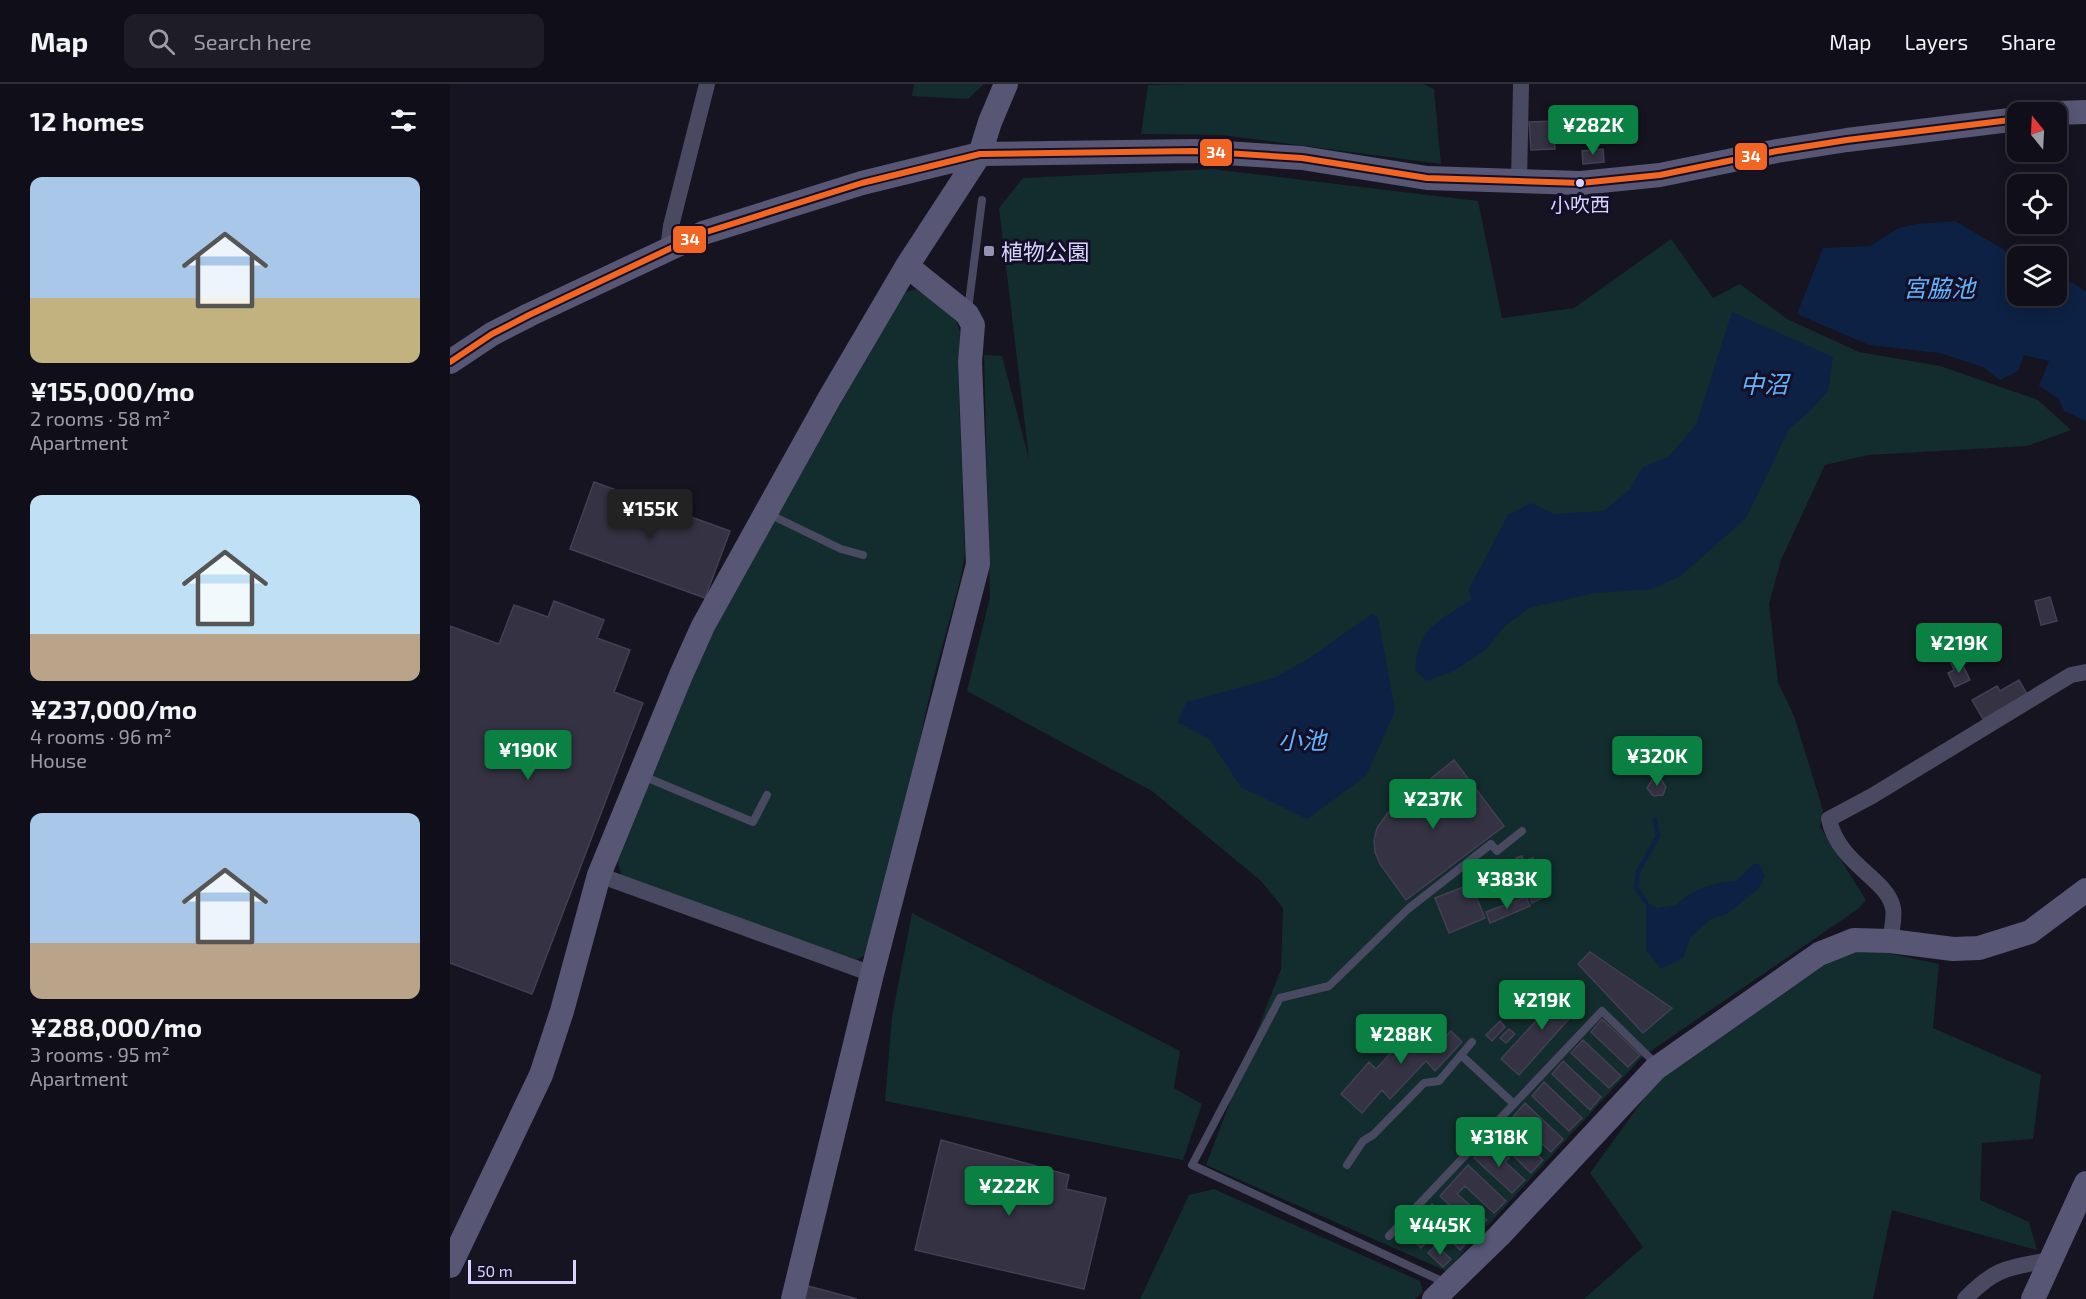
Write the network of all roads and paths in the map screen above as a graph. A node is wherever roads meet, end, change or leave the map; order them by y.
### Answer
1 (707, 84) edge
2 (1006, 84) edge
3 (1521, 84) edge
4 (2086, 112) edge
5 (2067, 113) edge
6 (2007, 120) edge
7 (980, 154) junction
8 (1518, 182) junction
9 (982, 200) dead end
10 (668, 248) junction
11 (907, 266) junction
12 (967, 314) junction
13 (450, 362) edge
14 (766, 513) junction
15 (863, 555) dead end
16 (2086, 672) edge
17 (640, 775) junction
18 (767, 795) dead end
19 (1522, 831) dead end
20 (599, 875) junction
21 (2086, 890) edge
22 (1890, 941) junction
23 (872, 974) junction
24 (1472, 1042) dead end
25 (1462, 1056) junction
26 (1655, 1069) junction
27 (1513, 1103) junction
28 (1347, 1165) dead end
29 (2086, 1183) edge
30 (1389, 1236) dead end
31 (2050, 1260) junction
32 (450, 1266) edge
33 (1442, 1292) edge
34 (794, 1299) edge
35 (1965, 1299) edge
36 (2033, 1299) edge

1 - 10 street
2 - 7 street
3 - 8 street
4 - 5 street
6 - 8 street
7 - 8 street
7 - 10 street
7 - 11 street
9 - 12 lane
10 - 13 street
11 - 12 street
11 - 14 street
12 - 23 street
14 - 15 lane
14 - 17 street
16 - 22 street
17 - 18 lane
17 - 20 street
19 - 33 lane
20 - 23 street
20 - 32 street
21 - 22 street
22 - 26 street
23 - 34 street
24 - 25 lane
25 - 27 lane
25 - 28 lane
26 - 27 lane
26 - 33 street
27 - 30 lane
29 - 31 street
31 - 35 street
31 - 36 street

